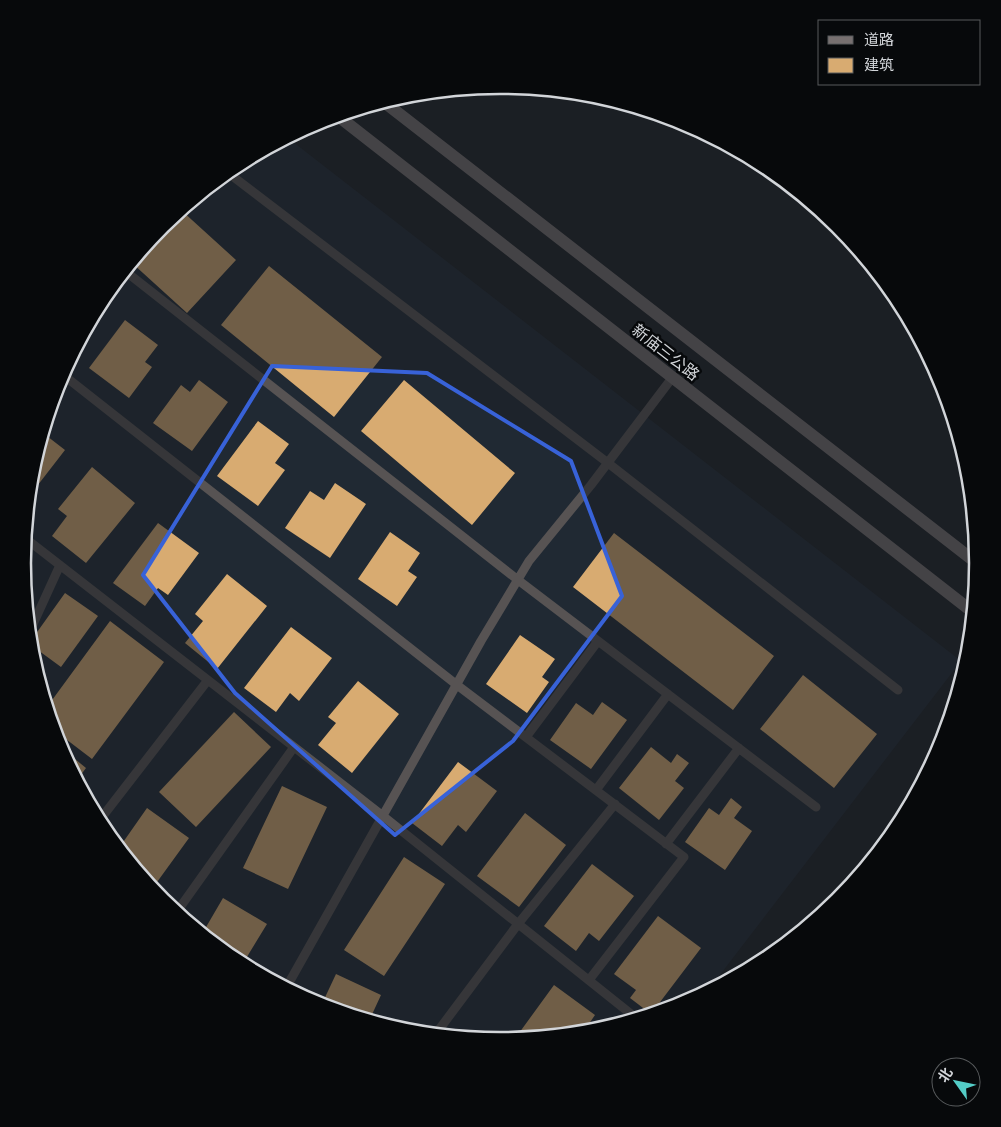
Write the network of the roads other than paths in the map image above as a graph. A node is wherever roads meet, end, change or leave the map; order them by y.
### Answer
1 (391, 107) edge
2 (344, 121) edge
3 (234, 177) edge
4 (130, 275) edge
5 (672, 378) junction
6 (69, 380) edge
7 (608, 463) junction
8 (32, 543) edge
9 (970, 558) edge
10 (60, 565) junction
11 (518, 580) junction
12 (968, 608) edge
13 (35, 621) edge
14 (598, 641) junction
15 (208, 680) junction
16 (457, 685) junction
17 (898, 690) dead end
18 (668, 694) junction
19 (526, 737) junction
20 (294, 747) junction
21 (738, 748) junction
22 (596, 790) junction
23 (615, 804) junction
24 (816, 807) dead end
25 (104, 815) edge
26 (383, 816) junction
27 (666, 844) junction
28 (181, 906) edge
29 (518, 924) junction
30 (588, 980) junction
31 (289, 982) edge
32 (631, 1014) edge
33 (440, 1029) edge

1 - 9 main road, 新庙三公路
2 - 5 main road, 新庙三公路
3 - 7 lane
4 - 11 lane
5 - 7 lane
5 - 12 main road, 新庙三公路
6 - 16 lane
7 - 11 lane
7 - 17 lane
8 - 10 lane
10 - 13 lane
10 - 15 lane
11 - 14 lane
11 - 16 lane
14 - 18 lane
14 - 19 lane
15 - 20 lane
15 - 25 lane
16 - 19 lane
16 - 26 lane
18 - 21 lane
18 - 22 lane
19 - 22 lane
20 - 26 lane
20 - 28 lane
21 - 24 lane
21 - 27 lane
22 - 23 lane
23 - 27 lane
23 - 29 lane
26 - 29 lane
26 - 31 lane
27 - 30 lane
29 - 30 lane
29 - 33 lane
30 - 32 lane

